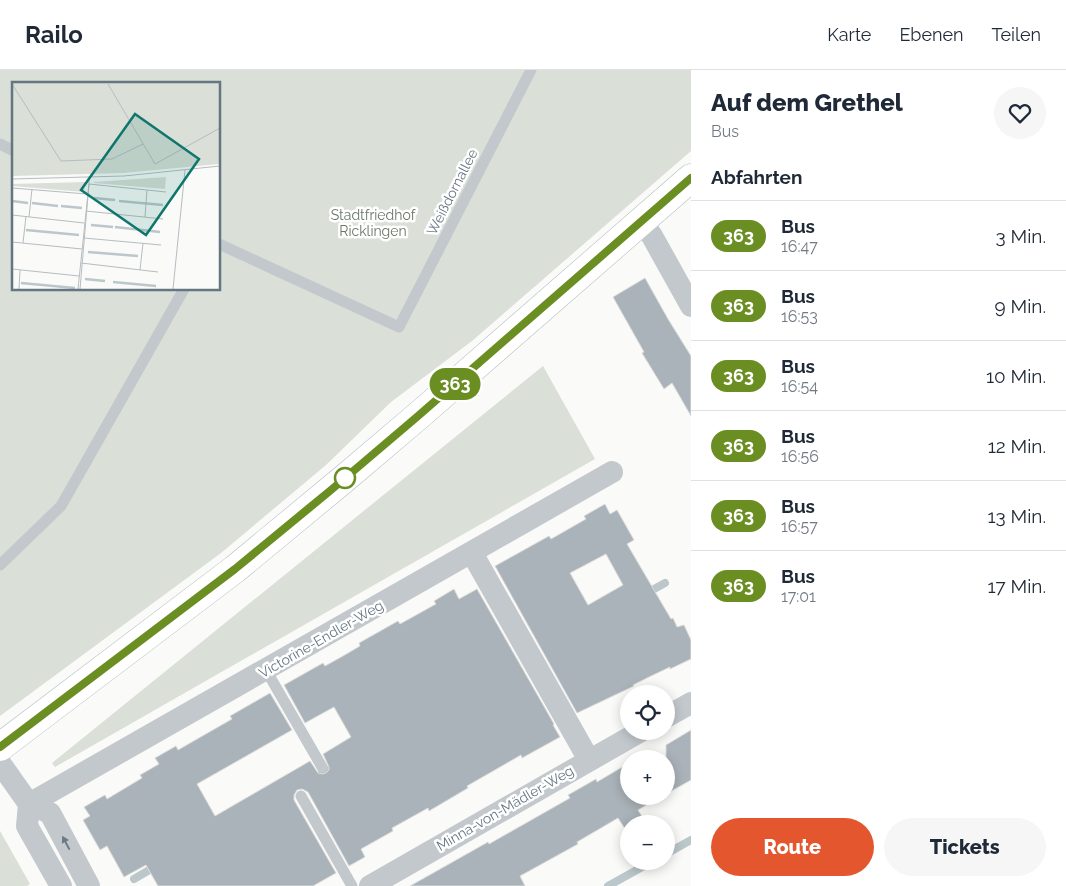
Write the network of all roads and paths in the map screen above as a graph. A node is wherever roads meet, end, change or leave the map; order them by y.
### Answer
1 (531, 70) edge
2 (0, 144) edge
3 (12, 149) edge
4 (691, 178) edge
5 (641, 222) junction
6 (220, 244) edge
7 (183, 290) edge
8 (691, 306) edge
9 (612, 472) dead end
10 (472, 553) junction
11 (0, 565) edge
12 (266, 670) junction
13 (691, 703) edge
14 (675, 712) edge
15 (625, 740) edge
16 (0, 747) edge
17 (588, 760) junction
18 (0, 763) edge
19 (322, 767) dead end
20 (301, 796) dead end
21 (29, 804) junction
22 (61, 886) edge
23 (89, 886) edge
24 (352, 886) edge
25 (370, 886) edge

1 - 6 lane, Weißdornallee
2 - 3 lane
4 - 5 street
5 - 8 street
5 - 16 street
7 - 11 lane
9 - 10 street, Victorine-Endler-Weg
10 - 12 street, Victorine-Endler-Weg
10 - 17 street
12 - 19 lane
12 - 21 street, Victorine-Endler-Weg
13 - 14 street
15 - 17 street, Minna-von-Mädler-Weg
17 - 25 street, Minna-von-Mädler-Weg
18 - 21 street
20 - 24 lane
21 - 22 street
23 -> 21 street

